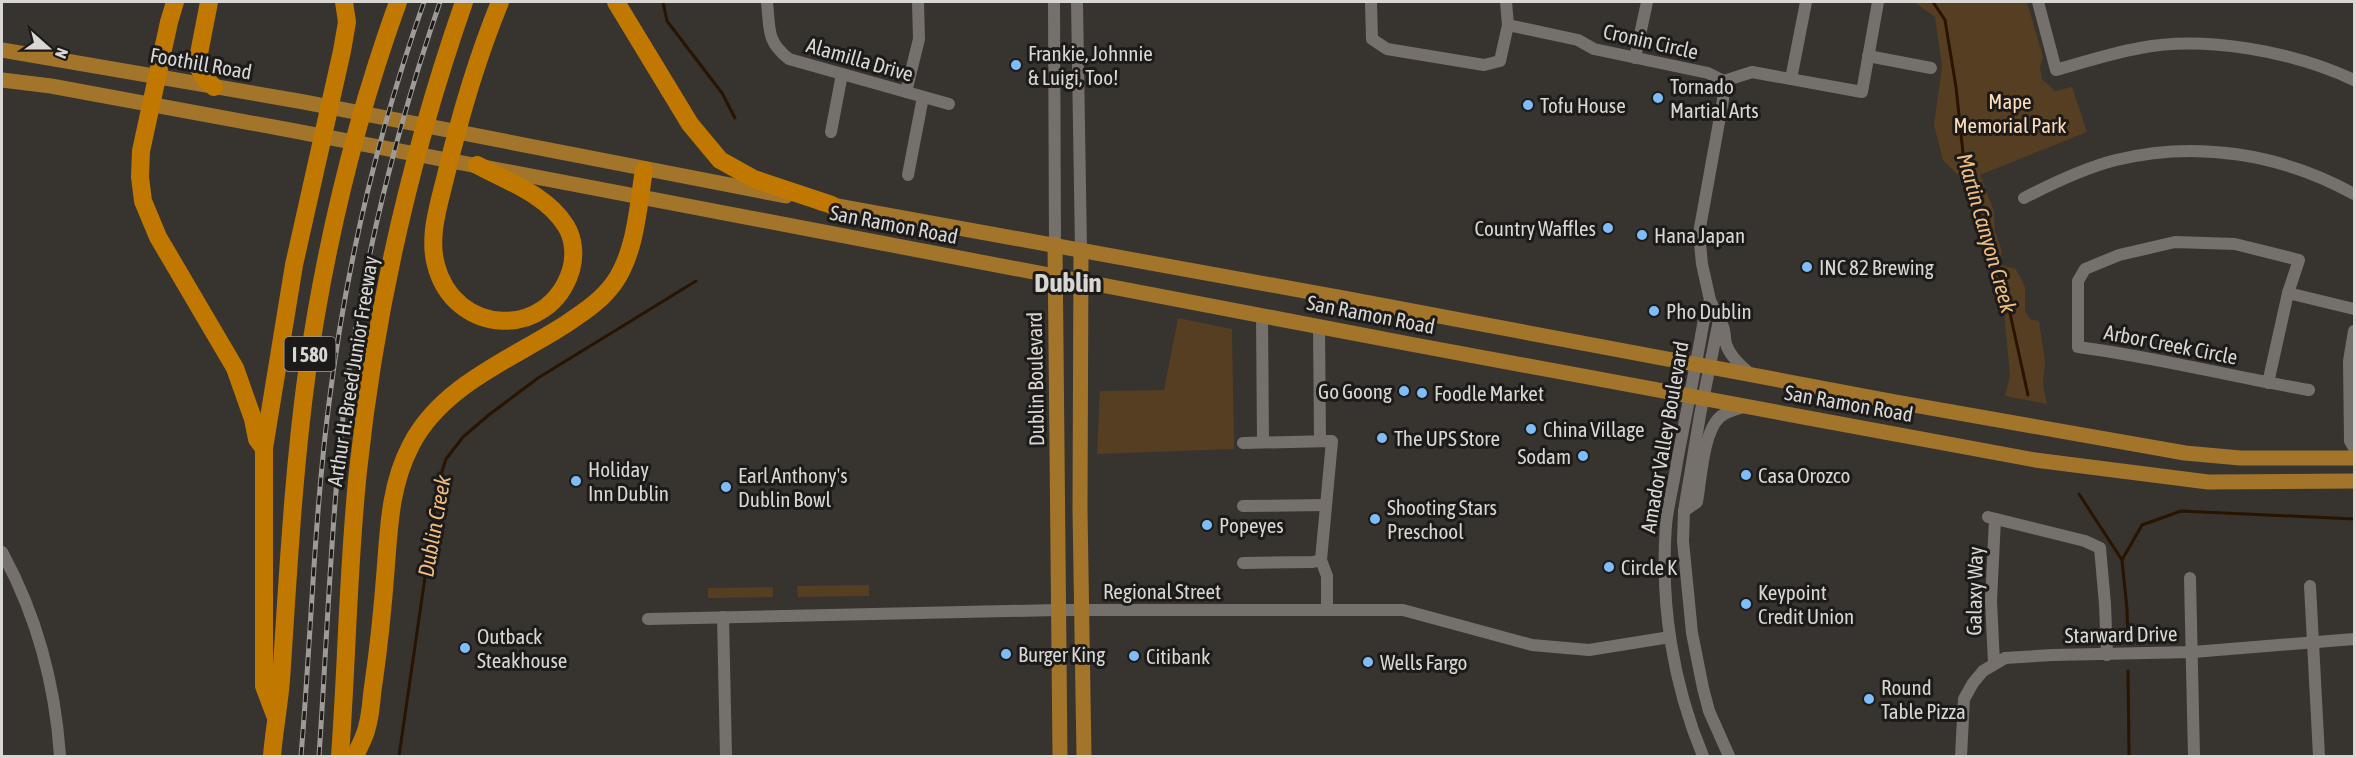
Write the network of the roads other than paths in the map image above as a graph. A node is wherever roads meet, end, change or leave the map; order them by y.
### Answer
1 (176, 2) edge
2 (209, 2) edge
3 (344, 2) edge
4 (398, 2) edge
5 (464, 2) edge
6 (500, 2) edge
7 (616, 2) edge
8 (767, 2) edge
9 (918, 2) edge
10 (1054, 2) edge
11 (1077, 2) edge
12 (1371, 2) edge
13 (1506, 2) edge
14 (1647, 2) edge
15 (1806, 2) edge
16 (1878, 2) edge
17 (2038, 2) edge
18 (1508, 25) junction
19 (2, 50) edge
20 (1869, 56) junction
21 (1635, 58) junction
22 (1931, 68) dead end
23 (842, 74) junction
24 (156, 77) junction
25 (1791, 79) junction
26 (2, 80) edge
27 (2355, 80) edge
28 (1724, 81) junction
29 (214, 87) junction
30 (906, 92) junction
31 (923, 97) junction
32 (150, 104) junction
33 (949, 104) dead end
34 (393, 120) joint
35 (831, 132) dead end
36 (477, 165) junction
37 (644, 170) junction
38 (908, 175) dead end
39 (2355, 194) edge
40 (640, 197) junction
41 (2024, 198) dead end
42 (832, 205) junction
43 (1054, 244) junction
44 (1081, 249) junction
45 (1054, 276) junction
46 (1081, 281) junction
47 (2288, 293) junction
48 (1710, 300) junction
49 (2355, 309) edge
50 (1262, 315) junction
51 (1719, 321) junction
52 (1319, 326) junction
53 (2355, 331) edge
54 (1703, 366) junction
55 (1751, 375) junction
56 (2268, 383) junction
57 (2308, 390) dead end
58 (1697, 396) junction
59 (1746, 406) junction
60 (1320, 441) junction
61 (1263, 442) junction
62 (1243, 443) dead end
63 (264, 448) junction
64 (2355, 448) edge
65 (2355, 458) edge
66 (2355, 481) edge
67 (1326, 505) junction
68 (1243, 506) dead end
69 (1684, 511) junction
70 (2, 552) edge
71 (1321, 560) junction
72 (1243, 563) dead end
73 (2190, 578) dead end
74 (2310, 586) dead end
75 (1057, 610) junction
76 (1082, 610) junction
77 (1327, 610) junction
78 (723, 617) junction
79 (648, 619) dead end
80 (1670, 637) junction
81 (2355, 639) edge
82 (2312, 644) junction
83 (2193, 652) junction
84 (2107, 655) junction
85 (1994, 663) junction
86 (276, 716) junction
87 (60, 756) edge
88 (272, 756) edge
89 (340, 756) edge
90 (355, 756) edge
91 (726, 756) edge
92 (1060, 756) edge
93 (1084, 756) edge
94 (1703, 756) edge
95 (1729, 756) edge
96 (1961, 756) edge
97 (2194, 756) edge
98 (2319, 756) edge

1 - 24 highway
2 - 29 highway
3 - 63 highway
4 - 86 highway, Arthur H. Breed Junior Freeway / I 580
5 - 89 highway, Arthur H. Breed Junior Freeway
6 - 36 highway
7 - 42 highway
8 - 23 street, Alamilla Drive
9 - 30 street
10 - 43 street, Dublin Boulevard
11 - 44 street
12 - 18 street
13 - 18 street
14 - 21 street
15 - 25 street
16 - 20 street
17 - 27 street
18 - 21 street, Cronin Circle
19 - 24 main road, Foothill Road
20 - 22 street
20 - 25 street
21 - 28 street, Cronin Circle
23 - 30 street, Alamilla Drive
23 - 35 street
24 - 29 main road, Foothill Road
24 - 32 highway
25 - 28 street
26 - 32 main road
28 - 48 street, Amador Valley Boulevard
29 - 34 main road, Foothill Road
30 - 31 street, Alamilla Drive
31 - 33 street, Alamilla Drive
31 - 38 street
32 - 36 main road, San Ramon Road
32 - 63 highway
34 - 37 main road, San Ramon Road
36 - 40 main road, San Ramon Road
37 - 40 highway
37 - 42 main road, San Ramon Road
39 - 41 street
40 - 45 main road, San Ramon Road
40 - 90 highway
42 - 43 main road, San Ramon Road
43 - 44 main road, San Ramon Road
43 - 45 main road, Dublin Boulevard
44 - 46 main road
44 - 54 main road, San Ramon Road
45 - 46 main road, San Ramon Road
45 - 75 main road, Dublin Boulevard
46 - 50 main road, San Ramon Road
46 - 76 main road
47 - 49 street
47 - 56 street, Arbor Creek Circle
47 - 56 street, Arbor Creek Circle
48 - 51 street, Amador Valley Boulevard
48 - 54 street, Amador Valley Boulevard
50 - 52 main road, San Ramon Road
50 - 61 street
51 - 54 street, Amador Valley Boulevard
51 - 55 street, Amador Valley Boulevard
52 - 58 main road, San Ramon Road
52 - 60 street
53 - 64 street
54 - 55 main road, San Ramon Road
54 - 58 street, Amador Valley Boulevard
55 - 65 main road, San Ramon Road
56 - 57 street, Arbor Creek Circle
58 - 59 main road, San Ramon Road
58 - 69 street, Amador Valley Boulevard
58 - 80 street, Amador Valley Boulevard
59 - 66 main road, San Ramon Road
59 - 69 street
60 - 61 street
60 - 67 street
61 - 62 street
63 - 86 highway
67 - 68 street
67 - 71 street
69 - 95 street, Amador Valley Boulevard
70 - 87 street
71 - 72 street
71 - 77 street
73 - 83 street
74 - 82 street
75 - 76 street, Regional Street
75 - 78 street, Regional Street
75 - 92 main road, Dublin Boulevard
76 - 77 street, Regional Street
76 - 93 main road
77 - 80 street, Regional Street
78 - 79 street, Regional Street
78 - 91 street
80 - 94 street, Amador Valley Boulevard
81 - 82 street, Starward Drive
82 - 83 street, Starward Drive
82 - 98 street
83 - 84 street, Starward Drive
83 - 97 street
84 - 85 street, Starward Drive
84 - 85 street, Galaxy Way
85 - 96 street
86 - 88 highway, Arthur H. Breed Junior Freeway / I 580

